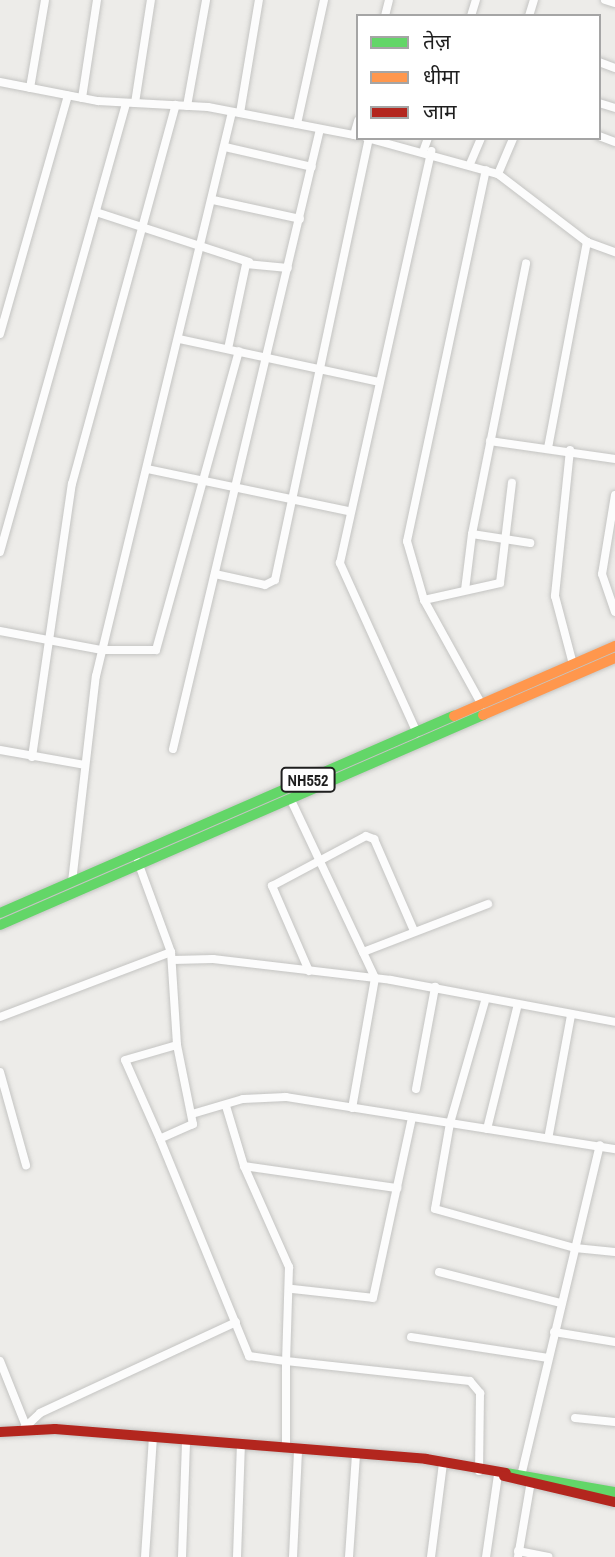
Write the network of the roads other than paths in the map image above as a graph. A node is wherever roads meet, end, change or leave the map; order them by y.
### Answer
1 (45, 0) edge
2 (97, 0) edge
3 (151, 0) edge
4 (206, 0) edge
5 (259, 0) edge
6 (324, 0) edge
7 (605, 0) edge
8 (615, 4) edge
9 (0, 82) edge
10 (30, 88) junction
11 (68, 95) junction
12 (82, 98) junction
13 (130, 103) junction
14 (176, 105) junction
15 (187, 106) junction
16 (236, 112) junction
17 (297, 124) junction
18 (320, 129) junction
19 (356, 136) edge
20 (368, 140) edge
21 (373, 140) edge
22 (428, 140) edge
23 (480, 140) edge
24 (512, 140) edge
25 (225, 147) junction
26 (427, 150) junction
27 (470, 164) junction
28 (312, 167) junction
29 (486, 170) junction
30 (498, 174) junction
31 (213, 200) junction
32 (99, 213) junction
33 (300, 219) junction
34 (145, 224) junction
35 (587, 242) junction
36 (202, 243) junction
37 (615, 251) edge
38 (249, 262) junction
39 (526, 263) dead end
40 (288, 268) junction
41 (0, 334) edge
42 (178, 339) junction
43 (228, 349) junction
44 (239, 351) junction
45 (267, 356) junction
46 (319, 368) junction
47 (379, 382) junction
48 (490, 441) junction
49 (548, 448) junction
50 (570, 450) junction
51 (615, 459) edge
52 (147, 469) junction
53 (512, 483) dead end
54 (204, 484) junction
55 (236, 492) junction
56 (615, 495) edge
57 (290, 501) junction
58 (348, 511) junction
59 (472, 534) junction
60 (505, 539) junction
61 (530, 543) dead end
62 (0, 552) edge
63 (215, 574) junction
64 (465, 590) junction
65 (424, 600) junction
66 (615, 612) edge
67 (0, 631) edge
68 (48, 639) junction
69 (615, 646) edge
70 (102, 650) junction
71 (615, 658) edge
72 (573, 664) junction
73 (484, 710) junction
74 (419, 738) junction
75 (173, 749) dead end
76 (0, 750) edge
77 (32, 757) junction
78 (85, 765) junction
79 (288, 794) junction
80 (137, 859) junction
81 (319, 860) junction
82 (74, 886) junction
83 (488, 904) dead end
84 (0, 913) edge
85 (0, 925) edge
86 (414, 931) junction
87 (363, 952) junction
88 (172, 956) junction
89 (309, 971) junction
90 (375, 978) junction
91 (435, 987) junction
92 (485, 1000) junction
93 (517, 1008) junction
94 (571, 1015) junction
95 (0, 1017) edge
96 (615, 1022) edge
97 (177, 1045) junction
98 (0, 1072) edge
99 (416, 1089) dead end
100 (226, 1106) junction
101 (352, 1108) junction
102 (191, 1114) junction
103 (412, 1118) junction
104 (450, 1123) junction
105 (487, 1129) junction
106 (549, 1134) junction
107 (160, 1139) junction
108 (600, 1145) junction
109 (615, 1149) edge
110 (26, 1165) dead end
111 (244, 1166) junction
112 (397, 1188) junction
113 (575, 1248) junction
114 (615, 1252) edge
115 (439, 1272) dead end
116 (292, 1289) junction
117 (561, 1303) junction
118 (236, 1322) junction
119 (554, 1332) junction
120 (411, 1337) dead end
121 (615, 1342) edge
122 (548, 1358) junction
123 (0, 1361) edge
124 (286, 1362) junction
125 (575, 1418) dead end
126 (615, 1422) edge
127 (24, 1429) junction
128 (0, 1432) edge
129 (153, 1437) junction
130 (186, 1440) junction
131 (241, 1444) junction
132 (292, 1448) junction
133 (356, 1454) junction
134 (443, 1463) junction
135 (479, 1471) junction
136 (521, 1475) junction
137 (500, 1476) junction
138 (530, 1486) junction
139 (615, 1492) edge
140 (615, 1502) edge
141 (518, 1554) edge
142 (145, 1557) edge
143 (182, 1557) edge
144 (237, 1557) edge
145 (293, 1557) edge
146 (349, 1557) edge
147 (431, 1557) edge
148 (486, 1557) edge
149 (548, 1557) edge

1 - 10 street
2 - 12 street
3 - 13 street
4 - 15 street
5 - 16 street
6 - 17 street
7 - 8 street
9 - 10 street
10 - 11 street
11 - 12 street
11 - 41 street
12 - 13 street
13 - 14 street
13 - 32 street
14 - 15 street
14 - 34 street
15 - 16 street
16 - 17 street
16 - 25 street
17 - 18 street
18 - 19 street
18 - 28 street
20 - 46 street
21 - 26 street
22 - 26 street
23 - 27 street
24 - 30 street
25 - 28 street
25 - 31 street
26 - 27 street
26 - 47 street
27 - 29 street
28 - 33 street
29 - 30 street
29 - 65 street
30 - 35 street
31 - 33 street
31 - 36 street
32 - 34 street
32 - 62 street
33 - 40 street
34 - 36 street
34 - 68 street
35 - 37 street
35 - 49 street
36 - 38 street
36 - 42 street
38 - 40 street
38 - 43 street
39 - 48 street
40 - 45 street
42 - 43 street
42 - 52 street
43 - 44 street
44 - 45 street
44 - 54 street
45 - 46 street
45 - 55 street
46 - 47 street
46 - 57 street
47 - 58 street
48 - 49 street
48 - 59 street
49 - 50 street
50 - 51 street
50 - 72 street
52 - 54 street
52 - 70 street
53 - 60 street
54 - 55 street
54 - 70 street
55 - 57 street
55 - 63 street
56 - 66 street
57 - 58 street
57 - 63 street
58 - 74 street
59 - 60 street
59 - 64 street
60 - 61 street
60 - 64 street
63 - 75 street
64 - 65 street
65 - 73 street
67 - 68 street
68 - 70 street
68 - 77 street
69 - 72 main road, NH552
70 - 78 street
71 - 73 main road, NH552
72 - 73 main road, NH552
73 - 74 main road, NH552
74 - 79 main road, NH552
76 - 77 street
77 - 78 street
78 - 82 street
79 - 80 main road, NH552
79 - 81 street
80 - 82 main road, NH552
80 - 88 street
81 - 86 street
81 - 87 street
81 - 89 street
82 - 84 main road, NH552
82 - 85 main road, NH552
83 - 86 street
86 - 87 street
87 - 90 street
88 - 89 street
88 - 95 street
88 - 97 street
89 - 90 street
90 - 91 street
90 - 101 street
91 - 92 street
91 - 99 street
92 - 93 street
92 - 104 street
93 - 94 street
93 - 105 street
94 - 96 street
94 - 106 street
97 - 102 street
97 - 107 street
98 - 110 street
100 - 101 street
100 - 102 street
100 - 111 street
101 - 103 street
102 - 107 street
103 - 104 street
103 - 112 street
104 - 105 street
104 - 113 street
105 - 106 street
106 - 108 street
107 - 118 street
108 - 109 street
108 - 113 street
111 - 112 street
111 - 116 street
112 - 116 street
113 - 114 street
113 - 117 street
115 - 117 street
116 - 124 street
117 - 119 street
118 - 124 street
118 - 127 street
119 - 121 street
119 - 122 street
120 - 122 street
122 - 136 street
123 - 127 street
124 - 132 street
124 - 135 street
125 - 126 street
127 - 128 main road
127 - 129 main road
129 - 130 main road
129 - 142 street
130 - 131 main road
130 - 143 street
131 - 132 main road
131 - 144 street
132 - 133 main road
132 - 145 street
133 - 134 main road
133 - 146 street
134 - 135 main road
134 - 147 street
135 - 137 main road
136 - 137 main road
136 - 139 main road
137 - 138 main road
137 - 148 street
138 - 140 main road
138 - 141 street
141 - 149 street

